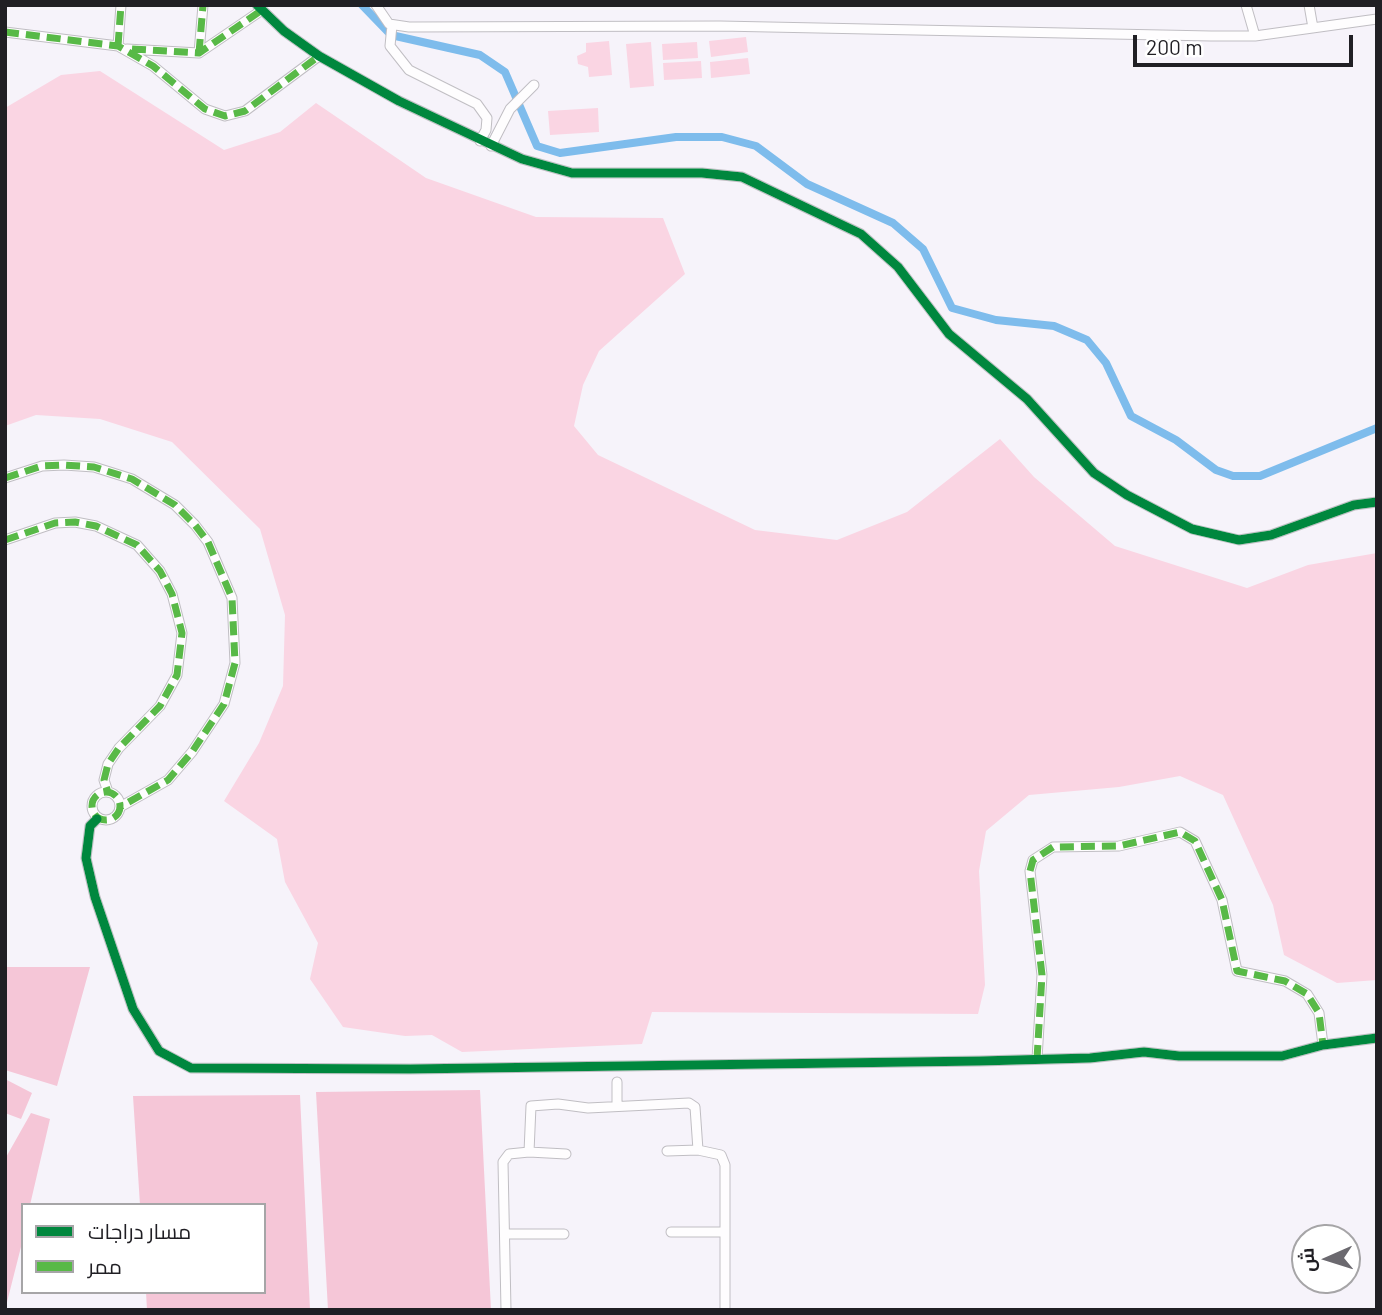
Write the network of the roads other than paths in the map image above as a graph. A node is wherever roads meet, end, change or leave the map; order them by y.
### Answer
1 (121, 5) edge
2 (203, 5) edge
3 (376, 5) edge
4 (1246, 5) edge
5 (1309, 5) edge
6 (260, 8) edge
7 (1377, 19) edge
8 (392, 25) junction
9 (1313, 28) junction
10 (5, 32) edge
11 (1255, 36) junction
12 (120, 47) junction
13 (199, 53) junction
14 (319, 56) junction
15 (534, 85) dead end
16 (480, 141) junction
17 (491, 146) junction
18 (5, 478) edge
19 (1377, 502) edge
20 (5, 540) edge
21 (108, 792) junction
22 (120, 807) junction
23 (97, 818) junction
24 (1377, 1038) edge
25 (1323, 1045) junction
26 (1037, 1059) junction
27 (617, 1082) dead end
28 (617, 1106) junction
29 (698, 1150) junction
30 (667, 1151) dead end
31 (529, 1152) junction
32 (566, 1154) dead end
33 (671, 1232) dead end
34 (725, 1232) junction
35 (505, 1234) junction
36 (564, 1234) dead end
37 (506, 1310) edge
38 (725, 1310) edge

1 - 12 street
2 - 13 street
3 - 8 street
4 - 11 street
5 - 9 street
6 - 13 street
6 - 14 street
7 - 9 street
8 - 11 street
8 - 16 street
9 - 11 street
10 - 12 street
12 - 13 street
12 - 14 street
14 - 16 street
15 - 17 street
16 - 17 street
17 - 19 street
18 - 22 street
20 - 21 street
21 - 22 street
21 - 23 street
22 - 23 street
23 - 26 street
24 - 25 street
25 - 26 street
25 - 26 street
27 - 28 street
28 - 29 street
28 - 31 street
29 - 30 street
29 - 34 street
31 - 32 street
31 - 35 street
33 - 34 street
34 - 38 street
35 - 36 street
35 - 37 street

